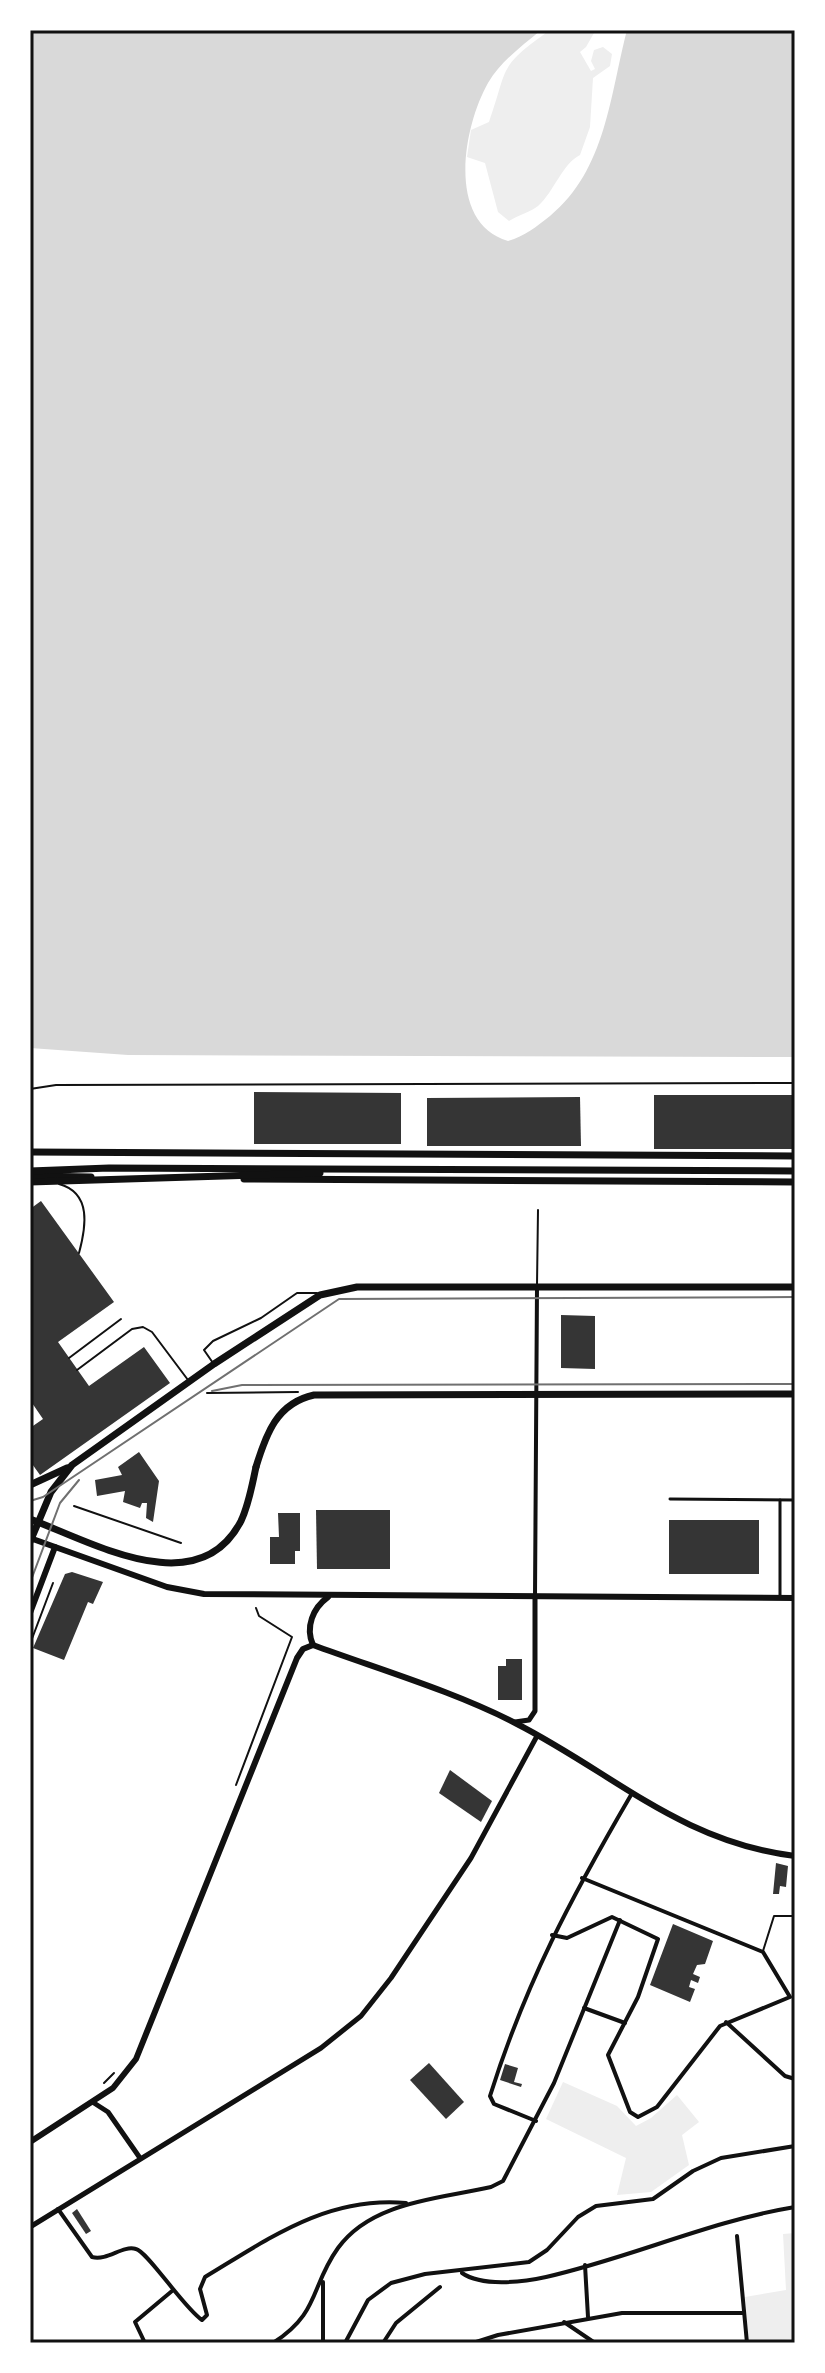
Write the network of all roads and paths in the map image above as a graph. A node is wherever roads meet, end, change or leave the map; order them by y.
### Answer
1 (795, 1083) edge
2 (30, 1089) edge
3 (30, 1152) edge
4 (795, 1156) edge
5 (390, 1169) junction
6 (795, 1171) edge
7 (32, 1177) edge
8 (795, 1182) edge
9 (538, 1210) dead end
10 (79, 1253) dead end
11 (537, 1287) junction
12 (795, 1287) edge
13 (324, 1293) junction
14 (121, 1319) dead end
15 (69, 1358) dead end
16 (214, 1364) junction
17 (77, 1370) dead end
18 (189, 1381) junction
19 (301, 1392) dead end
20 (207, 1393) dead end
21 (536, 1394) junction
22 (795, 1394) edge
23 (72, 1465) junction
24 (30, 1485) edge
25 (670, 1499) dead end
26 (780, 1500) junction
27 (795, 1500) edge
28 (74, 1506) dead end
29 (30, 1519) edge
30 (30, 1539) edge
31 (181, 1543) dead end
32 (55, 1547) junction
33 (53, 1583) dead end
34 (328, 1597) junction
35 (535, 1598) junction
36 (780, 1598) junction
37 (795, 1598) edge
38 (256, 1608) dead end
39 (30, 1613) edge
40 (30, 1644) edge
41 (313, 1645) junction
42 (515, 1722) junction
43 (537, 1736) junction
44 (631, 1795) junction
45 (232, 1798) dead end
46 (795, 1856) edge
47 (582, 1878) junction
48 (795, 1916) edge
49 (620, 1920) junction
50 (552, 1935) junction
51 (763, 1952) junction
52 (584, 2008) junction
53 (726, 2022) junction
54 (625, 2023) junction
55 (120, 2066) dead end
56 (795, 2079) edge
57 (102, 2085) dead end
58 (94, 2103) junction
59 (536, 2121) junction
60 (30, 2142) edge
61 (795, 2146) edge
62 (140, 2158) junction
63 (410, 2204) junction
64 (795, 2207) edge
65 (58, 2209) junction
66 (30, 2227) edge
67 (737, 2236) dead end
68 (585, 2265) junction
69 (460, 2272) junction
70 (323, 2280) junction
71 (440, 2287) dead end
72 (172, 2291) junction
73 (744, 2313) junction
74 (588, 2317) junction
75 (563, 2322) junction
76 (145, 2343) edge
77 (273, 2343) edge
78 (323, 2343) edge
79 (345, 2343) edge
80 (383, 2343) edge
81 (473, 2343) edge
82 (595, 2343) edge
83 (747, 2343) edge

1 - 2 lane
3 - 4 main road
5 - 6 main road
5 - 7 main road
5 - 7 main road
7 - 8 main road
7 - 10 lane
9 - 11 lane
11 - 12 main road
11 - 13 main road
11 - 21 street
13 - 16 main road
13 - 16 lane
14 - 15 lane
16 - 18 main road
17 - 18 lane
18 - 23 main road
19 - 20 path
21 - 22 main road
21 - 29 main road
21 - 35 street
23 - 24 main road
23 - 30 main road
25 - 26 street
26 - 27 street
26 - 36 street
28 - 31 lane
30 - 32 main road
32 - 34 main road
32 - 39 main road
33 - 40 path
34 - 35 main road
34 - 41 main road
35 - 36 main road
35 - 42 street
36 - 37 main road
38 - 45 path
41 - 42 main road
41 - 58 main road
42 - 43 main road
43 - 44 main road
43 - 62 street
44 - 46 main road
44 - 47 street
47 - 50 street
47 - 51 street
48 - 51 lane
49 - 50 street
49 - 52 street
49 - 54 street
50 - 59 street
51 - 53 street
52 - 54 street
52 - 59 street
53 - 54 street
53 - 56 street
55 - 57 path
58 - 60 main road
58 - 62 street
59 - 63 street
61 - 69 street
62 - 65 street
63 - 70 street
63 - 72 street
64 - 68 street
65 - 66 street
65 - 72 street
67 - 73 street
68 - 69 street
68 - 74 street
69 - 79 street
70 - 77 street
70 - 78 street
71 - 80 street
72 - 76 street
73 - 74 street
73 - 83 street
74 - 75 street
75 - 81 street
75 - 82 street

